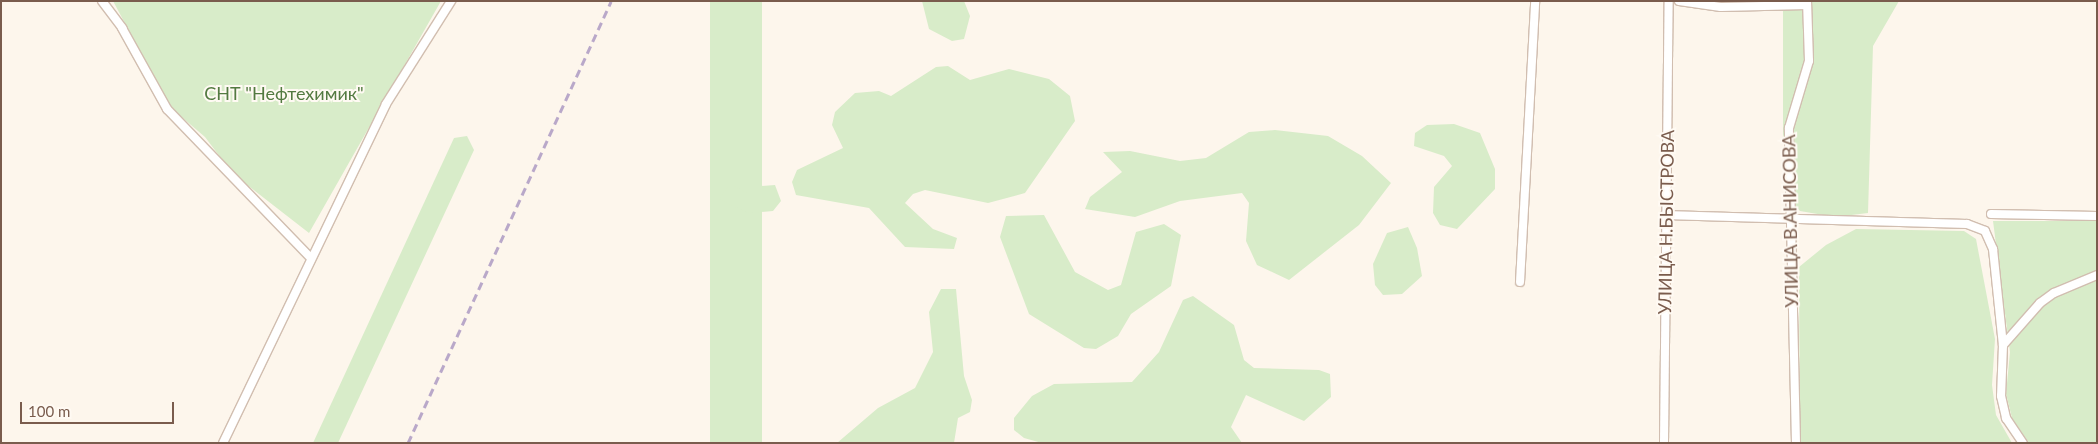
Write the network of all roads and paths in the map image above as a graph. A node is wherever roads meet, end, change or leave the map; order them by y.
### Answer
1 (102, 1) edge
2 (451, 1) edge
3 (1535, 1) edge
4 (1669, 1) edge
5 (1678, 1) edge
6 (1807, 3) edge
7 (1991, 214) dead end
8 (1665, 215) junction
9 (2097, 216) edge
10 (1791, 217) junction
11 (310, 257) junction
12 (2097, 276) edge
13 (1520, 282) dead end
14 (2003, 345) junction
15 (223, 443) edge
16 (1664, 443) edge
17 (1796, 443) edge
18 (2023, 443) edge

1 - 11 street
2 - 11 street
3 - 13 street
4 - 8 street, УЛИЦА Н.БЫСТРОВА
5 - 6 street
6 - 10 street, УЛИЦА В.АНИСОВА
7 - 9 street
8 - 10 street
8 - 16 street, УЛИЦА Н.БЫСТРОВА
10 - 14 street
10 - 17 street, УЛИЦА В.АНИСОВА
11 - 15 street
12 - 14 street
14 - 18 street

